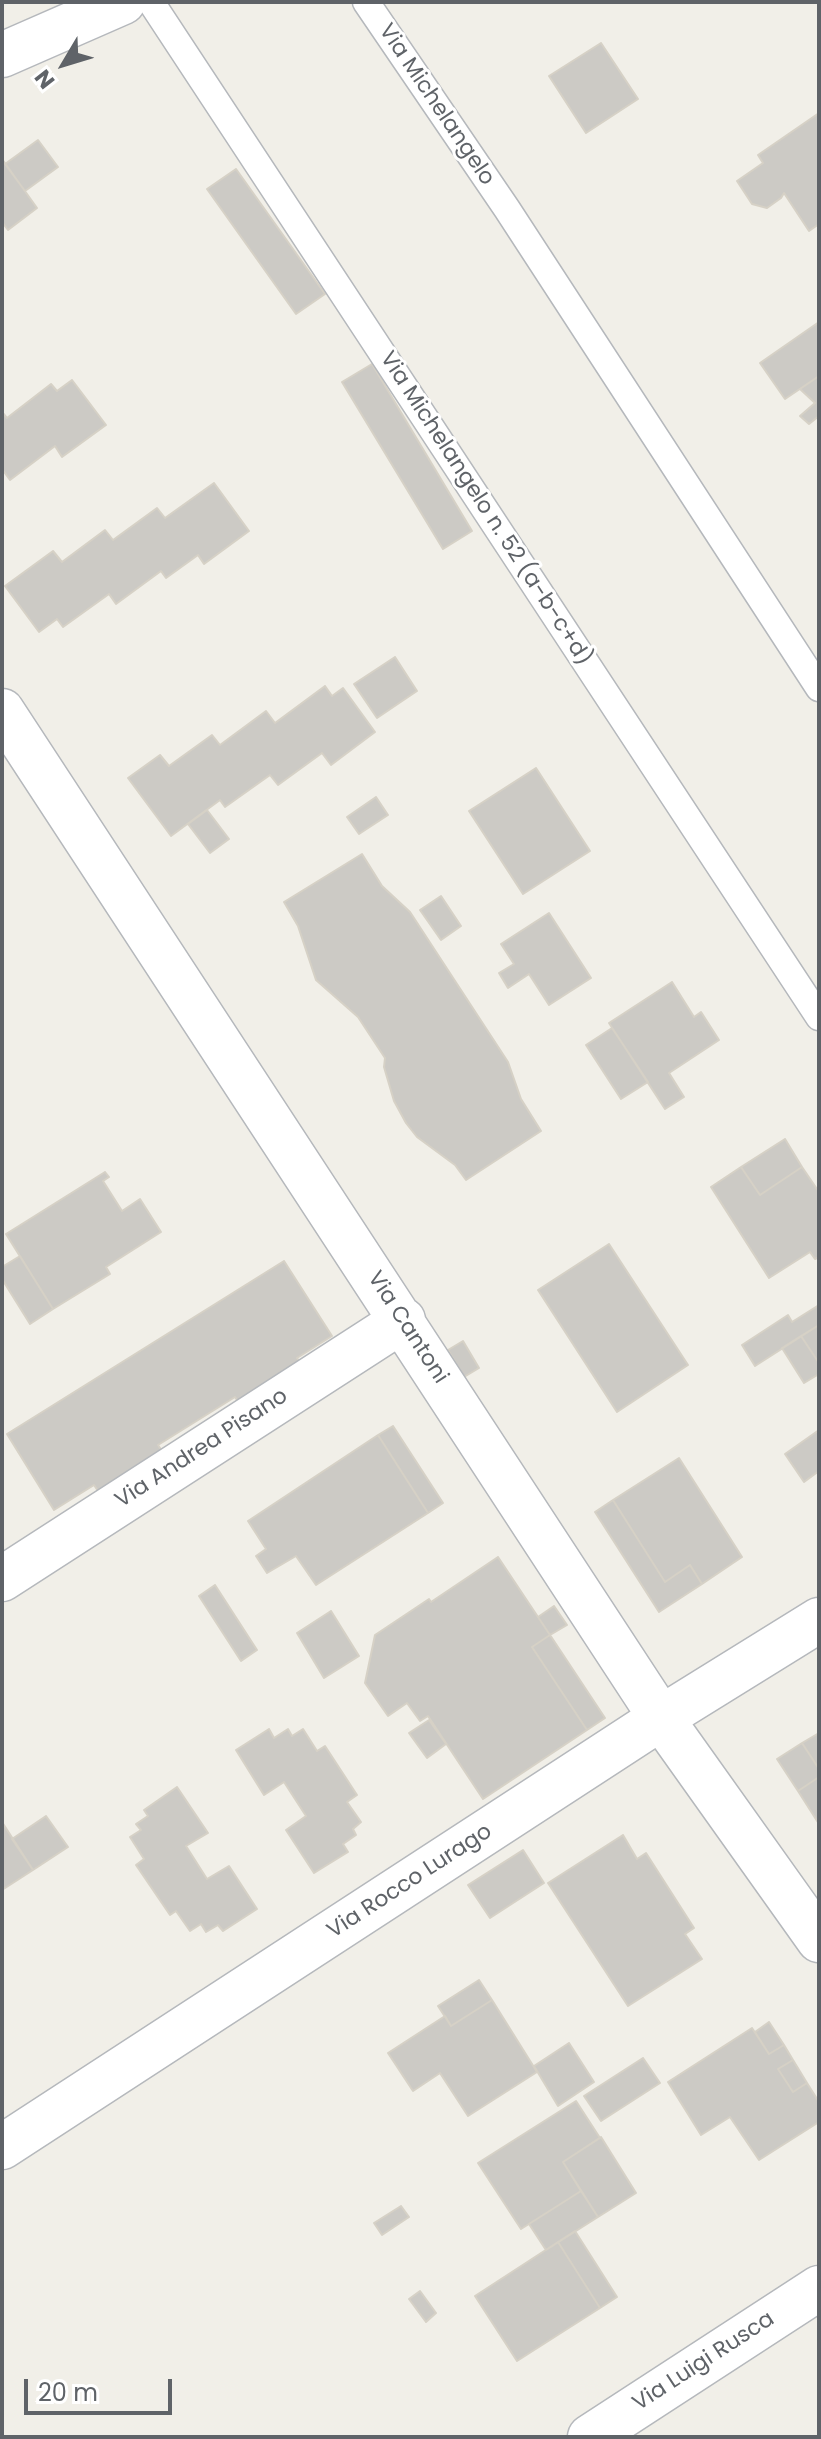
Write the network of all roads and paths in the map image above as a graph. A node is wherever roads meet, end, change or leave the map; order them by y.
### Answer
1 (123, 2) edge
2 (151, 2) edge
3 (366, 2) edge
4 (2, 55) edge
5 (819, 688) edge
6 (2, 711) edge
7 (819, 1017) edge
8 (403, 1320) junction
9 (2, 1579) edge
10 (819, 1620) edge
11 (661, 1718) junction
12 (819, 1940) edge
13 (2, 2147) edge
14 (819, 2288) edge
15 (590, 2437) edge

1 - 4 street
2 - 7 lane, Via Michelangelo n. 52 (a-b-c+d)
3 - 5 lane, Via Michelangelo
6 - 8 street, Via Cantoni
8 - 9 street, Via Andrea Pisano
8 - 11 street, Via Cantoni
10 - 11 street, Via Rocco Lurago
11 - 12 street, Via Cantoni
11 - 13 street, Via Rocco Lurago
14 - 15 street, Via Luigi Rusca

